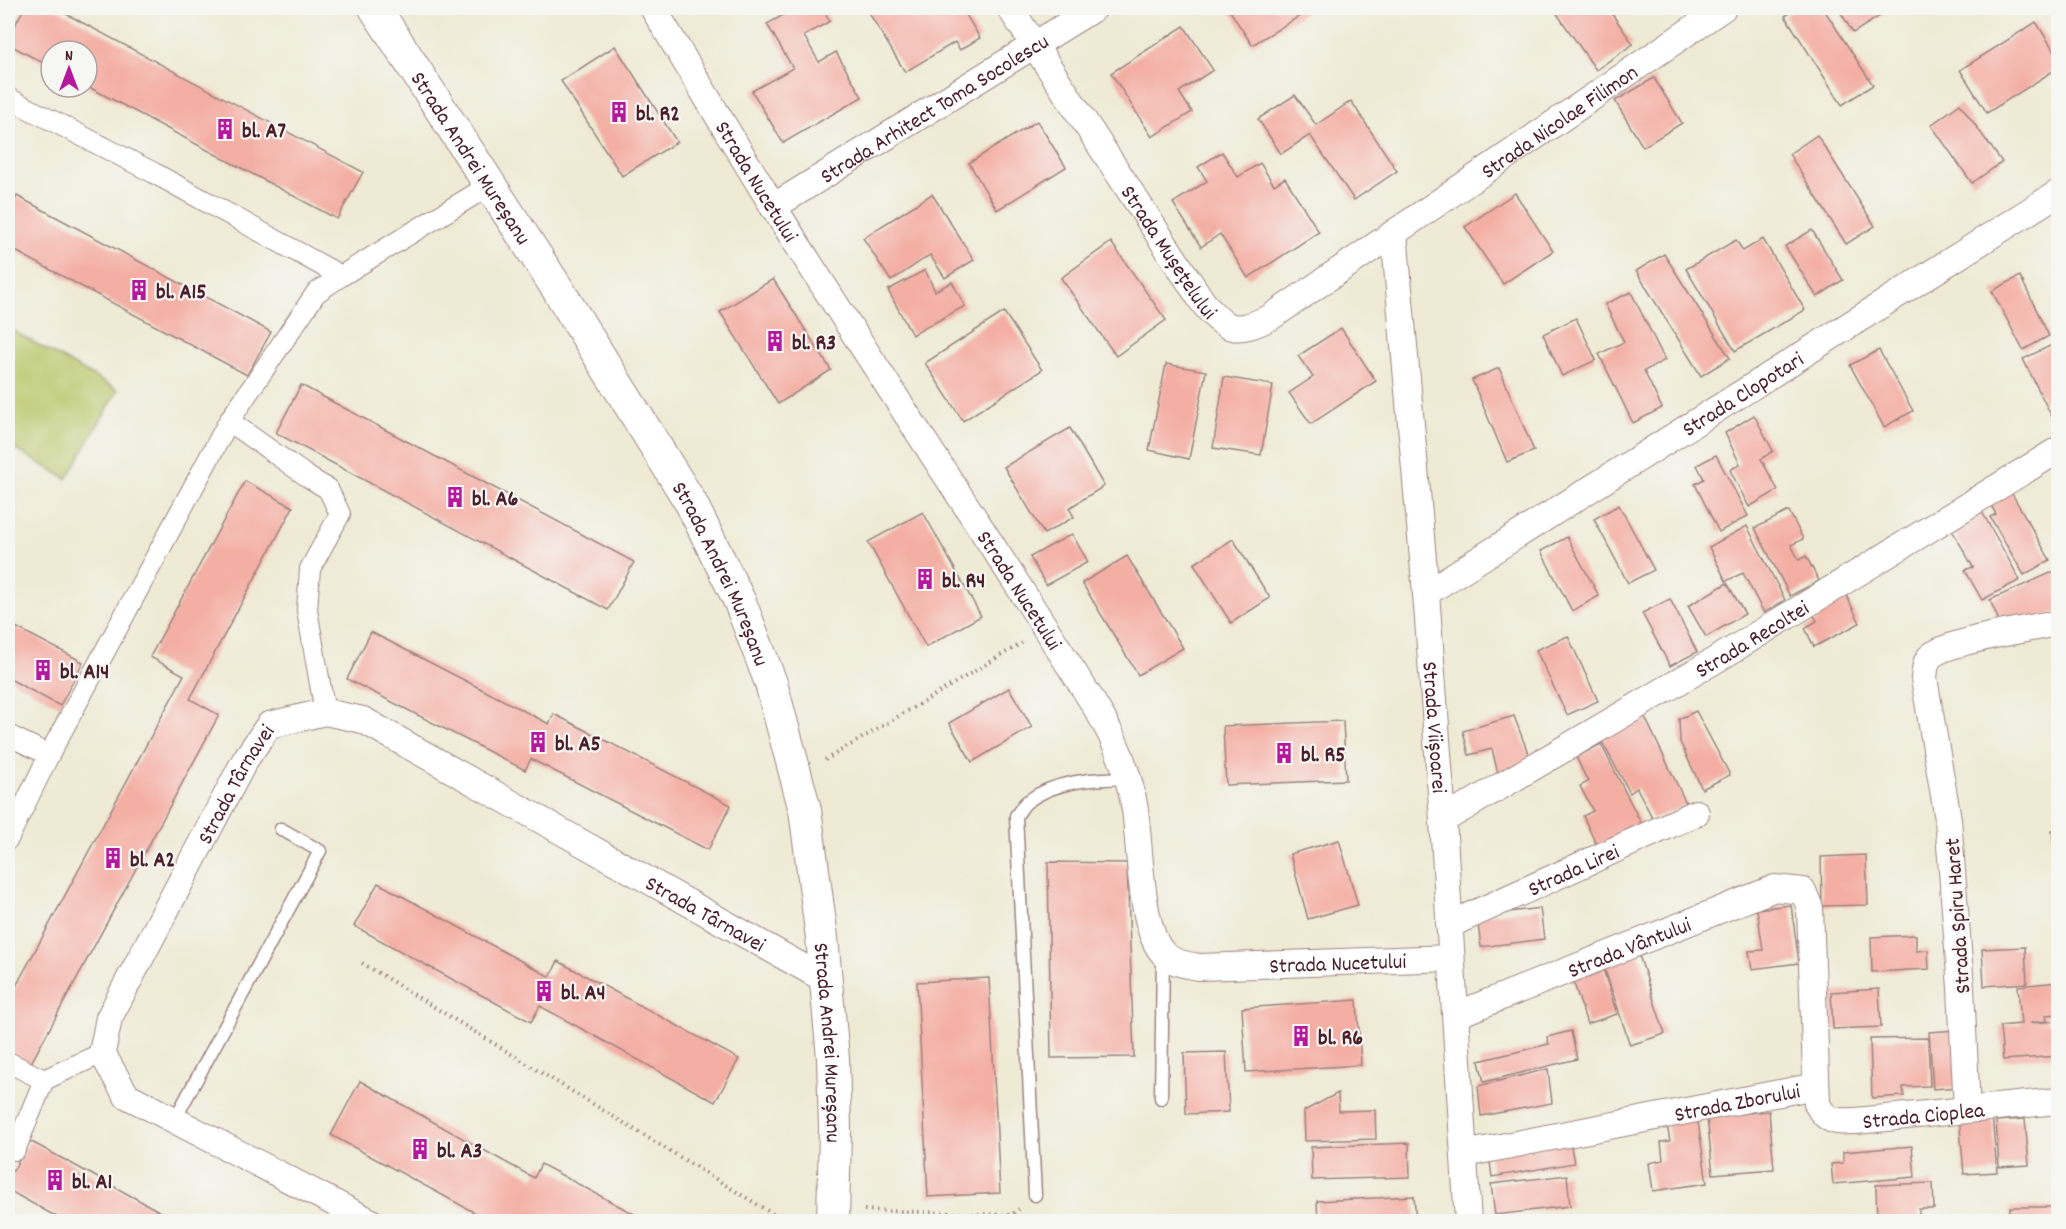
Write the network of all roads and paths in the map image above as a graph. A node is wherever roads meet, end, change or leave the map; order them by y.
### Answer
1 (375, 8) edge
2 (653, 8) edge
3 (1010, 8) edge
4 (1094, 8) edge
5 (1723, 8) edge
6 (1035, 45) junction
7 (8, 101) edge
8 (490, 185) junction
9 (2058, 193) edge
10 (773, 207) junction
11 (1394, 233) junction
12 (341, 276) junction
13 (230, 421) junction
14 (2058, 450) edge
15 (1426, 593) junction
16 (2058, 625) edge
17 (1046, 629) junction
18 (326, 712) junction
19 (8, 735) edge
20 (49, 755) junction
21 (797, 776) junction
22 (1128, 777) junction
23 (1696, 813) dead end
24 (1443, 820) junction
25 (281, 829) dead end
26 (8, 839) edge
27 (1803, 891) joint
28 (1449, 925) junction
29 (1163, 954) junction
30 (1451, 958) junction
31 (362, 963) dead end
32 (826, 980) junction
33 (1456, 1015) junction
34 (102, 1053) junction
35 (8, 1062) edge
36 (44, 1080) junction
37 (1816, 1086) junction
38 (1161, 1098) dead end
39 (2058, 1101) edge
40 (1967, 1110) junction
41 (175, 1119) junction
42 (15, 1150) dead end
43 (1464, 1154) junction
44 (1035, 1195) joint
45 (833, 1215) edge
46 (371, 1221) edge
47 (786, 1221) edge
48 (1468, 1221) edge

1 - 8 street, Strada Andrei Mureșanu
2 - 10 street, Strada Nucetului
3 - 6 street, Strada Mușețelului
4 - 6 street, Strada Arhitect Toma Socolescu
5 - 11 street, Strada Nicolae Filimon
6 - 10 street, Strada Arhitect Toma Socolescu
6 - 11 street, Strada Mușețelului
7 - 12 street
8 - 12 street
8 - 21 street, Strada Andrei Mureșanu
9 - 15 street, Strada Clopotari
10 - 17 street, Strada Nucetului
11 - 15 street, Strada Viișoarei
12 - 13 street
13 - 18 street
13 - 20 street
14 - 24 street, Strada Recoltei
15 - 24 street, Strada Viișoarei
16 - 40 street, Strada Spiru Haret
17 - 21 path
17 - 22 street, Strada Nucetului
18 - 32 street, Strada Târnavei
18 - 34 street, Strada Târnavei
19 - 20 street
20 - 26 street
21 - 32 street, Strada Andrei Mureșanu
22 - 29 street, Strada Nucetului
22 - 44 lane
23 - 28 street, Strada Lirei
24 - 28 street, Strada Viișoarei
25 - 41 lane
27 - 33 street, Strada Vântului
27 - 37 street, Strada Zborului
28 - 30 street, Strada Viișoarei
29 - 30 street, Strada Nucetului
29 - 38 lane
30 - 33 street, Strada Viișoarei
31 - 47 path
32 - 45 street, Strada Andrei Mureșanu
33 - 43 street, Strada Viișoarei
34 - 36 street
34 - 41 street
35 - 36 street
36 - 42 street
37 - 40 street, Strada Cioplea
37 - 43 street, Strada Zborului
39 - 40 street, Strada Cioplea
41 - 46 street
43 - 48 street, Strada Viișoarei
44 - 45 path

